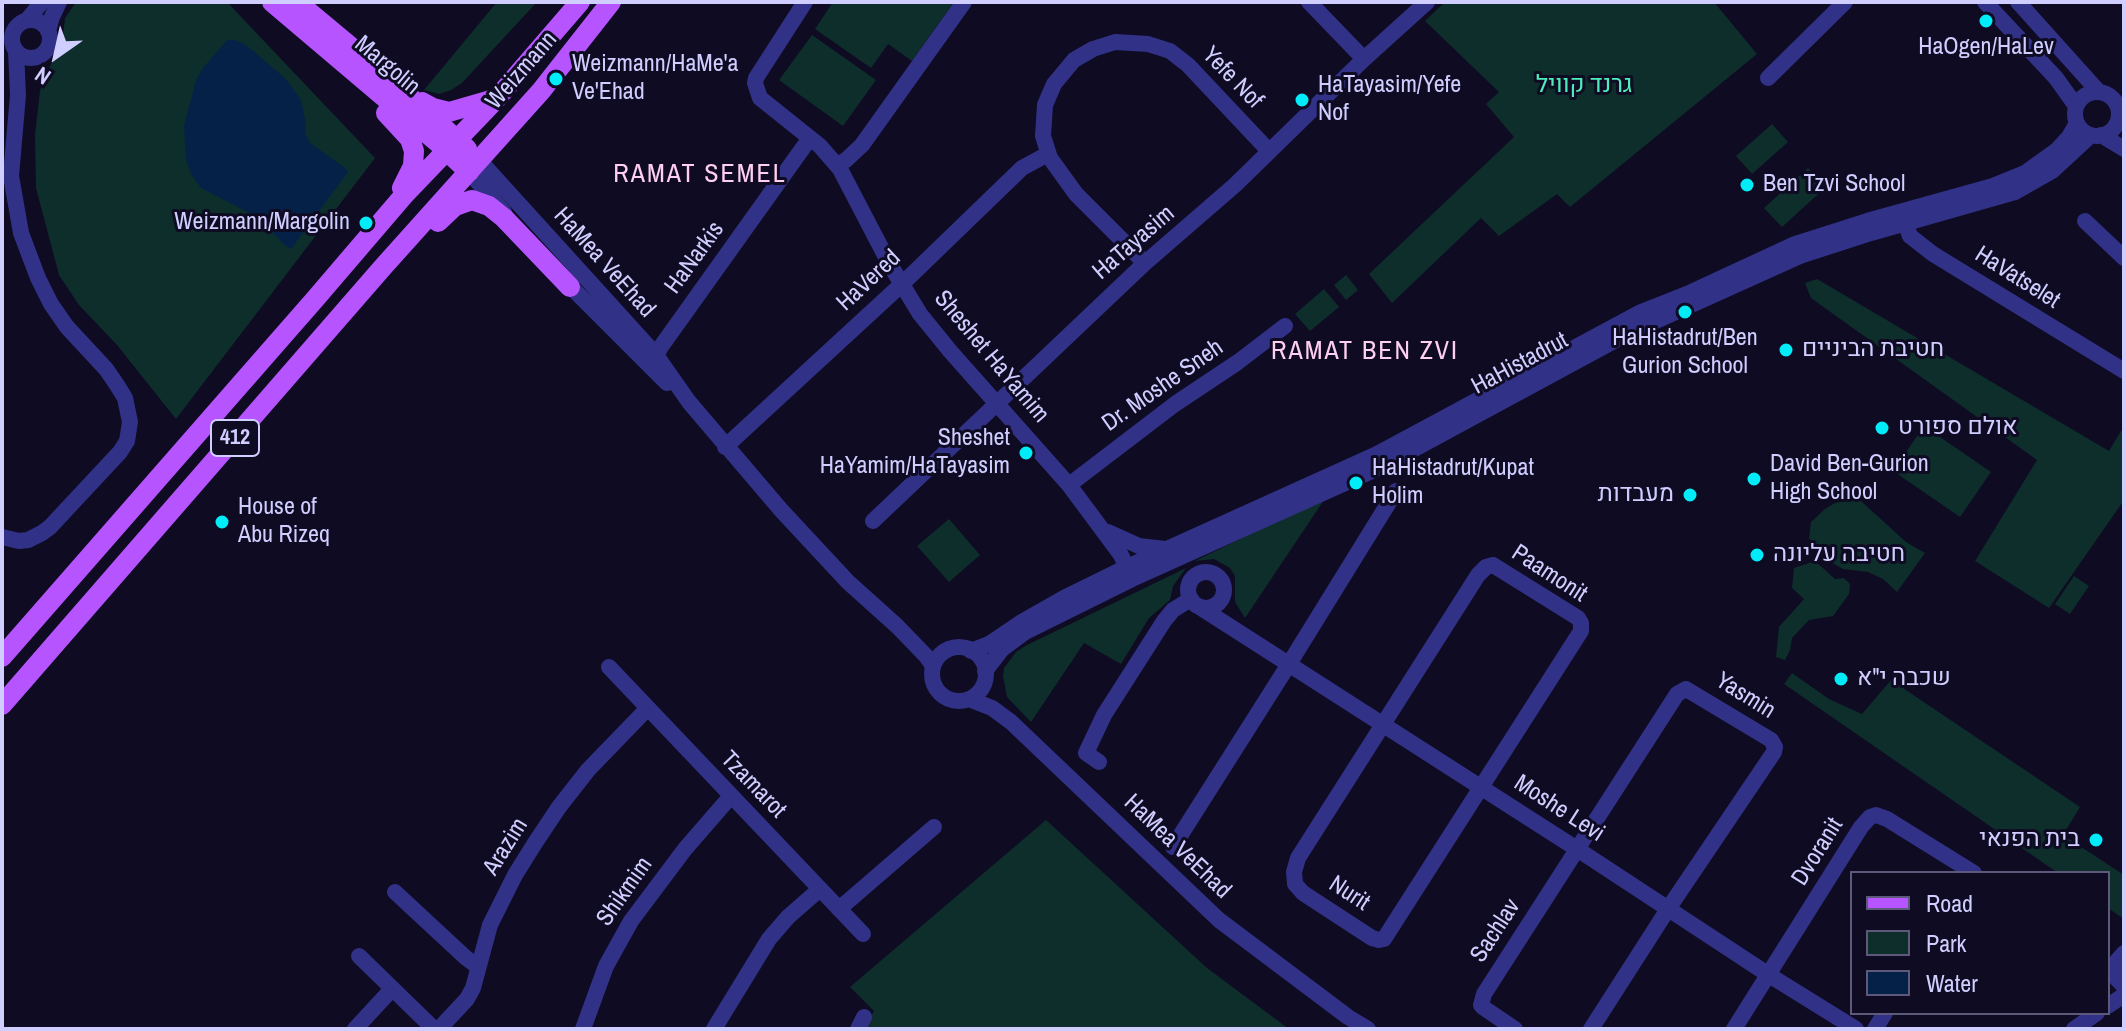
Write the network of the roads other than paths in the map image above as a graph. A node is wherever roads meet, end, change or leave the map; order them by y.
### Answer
1 (42, 2) edge
2 (59, 2) edge
3 (272, 2) edge
4 (297, 2) edge
5 (580, 2) edge
6 (611, 2) edge
7 (805, 2) edge
8 (964, 2) edge
9 (1309, 2) edge
10 (1427, 2) edge
11 (1845, 2) edge
12 (1985, 2) edge
13 (2018, 2) edge
14 (2, 19) edge
15 (24, 21) junction
16 (48, 31) junction
17 (10, 43) edge
18 (326, 49) junction
19 (41, 55) junction
20 (1364, 59) junction
21 (1768, 78) dead end
22 (393, 82) junction
23 (2099, 92) junction
24 (18, 95) junction
25 (498, 97) junction
26 (2121, 111) edge
27 (2077, 115) junction
28 (2096, 135) junction
29 (810, 138) junction
30 (447, 140) junction
31 (2124, 149) edge
32 (1269, 151) junction
33 (1048, 154) junction
34 (837, 165) junction
35 (474, 166) junction
36 (6, 177) edge
37 (1904, 217) junction
38 (2085, 221) dead end
39 (367, 239) junction
40 (2124, 258) edge
41 (1145, 263) junction
42 (902, 284) junction
43 (570, 287) junction
44 (1285, 326) dead end
45 (653, 361) junction
46 (2124, 371) edge
47 (997, 404) junction
48 (235, 438) junction
49 (725, 447) junction
50 (1069, 485) junction
51 (1396, 491) dead end
52 (873, 521) dead end
53 (1102, 527) junction
54 (2, 537) edge
55 (1167, 549) junction
56 (1130, 573) junction
57 (1225, 592) junction
58 (1194, 602) junction
59 (1236, 629) junction
60 (908, 639) junction
61 (946, 651) junction
62 (971, 651) junction
63 (2, 657) edge
64 (1289, 664) junction
65 (933, 666) junction
66 (609, 667) dead end
67 (985, 676) junction
68 (969, 699) junction
69 (2, 705) edge
70 (647, 709) junction
71 (1011, 722) junction
72 (1382, 724) junction
73 (1099, 762) dead end
74 (1481, 788) junction
75 (731, 796) junction
76 (934, 827) dead end
77 (1173, 847) dead end
78 (1577, 849) junction
79 (1971, 871) edge
80 (820, 889) junction
81 (395, 892) dead end
82 (839, 909) junction
83 (1668, 909) junction
84 (863, 934) dead end
85 (359, 956) dead end
86 (2120, 960) edge
87 (478, 967) junction
88 (1769, 975) junction
89 (2110, 986) edge
90 (2124, 986) edge
91 (392, 989) junction
92 (1319, 996) junction
93 (2093, 1015) edge
94 (355, 1029) edge
95 (436, 1029) edge
96 (583, 1029) edge
97 (714, 1029) edge
98 (1349, 1029) edge
99 (1368, 1029) edge
100 (1515, 1029) edge
101 (1591, 1029) edge
102 (1734, 1029) edge
103 (1856, 1029) edge
104 (2074, 1029) edge

1 - 15 street
2 - 16 street
3 - 18 main road, Margolin
4 - 22 main road, Margolin
5 - 25 main road, Weizmann / 412
6 - 35 main road, Weizmann / 412
7 - 29 street, Sheshet HaYamim
8 - 34 street
9 - 20 street
10 - 20 street, HaTayasim
11 - 21 street
12 - 27 street
13 - 23 street
14 - 15 street
15 - 16 street
15 - 17 street
16 - 19 street
17 - 19 street
17 - 24 street
18 - 30 main road, Margolin
18 - 39 main road
19 - 24 street
20 - 32 street, HaTayasim
22 - 25 main road
22 - 30 main road, Margolin
23 - 26 street
23 - 27 street
24 - 36 street
25 - 30 main road, Weizmann / 412
26 - 28 street
27 - 28 street
27 - 37 street, HaHistadrut
28 - 31 street
28 - 37 street, HaHistadrut
29 - 34 street, Sheshet HaYamim
29 - 45 street, HaNarkis
30 - 35 main road, Margolin
30 - 39 main road, 412
32 - 33 street, Yefe Nof
32 - 41 street, HaTayasim
33 - 41 street, Yefe Nof
33 - 42 street, HaVered
34 - 42 street, Sheshet HaYamim
35 - 43 street, HaMea VeEhad
35 - 45 street, HaMea VeEhad
35 - 48 main road, 412
36 - 54 street
37 - 46 street, HaVatselet
37 - 55 street, HaHistadrut
37 - 56 street, HaHistadrut
38 - 40 street
39 - 63 main road, 412
41 - 47 street, HaTayasim
42 - 47 street, Sheshet HaYamim
42 - 49 street, HaVered
43 - 45 street, HaMea VeEhad
43 - 48 main road
44 - 50 street, Dr. Moshe Sneh
45 - 49 street, HaMea VeEhad
47 - 50 street, Sheshet HaYamim
47 - 52 street, HaTayasim
48 - 69 main road, 412
49 - 60 street, HaMea VeEhad
50 - 53 street, Sheshet HaYamim
51 - 64 street
53 - 55 street
53 - 56 street, Sheshet HaYamim
55 - 56 street, HaHistadrut
56 - 62 street, HaHistadrut
56 - 67 street, HaHistadrut
57 - 58 street
57 - 58 street
57 - 59 street
58 - 59 street, Moshe Levi
58 - 73 street
59 - 64 street, Moshe Levi
60 - 61 street, HaMea VeEhad
60 - 65 street, HaMea VeEhad
61 - 62 street
61 - 65 street
62 - 67 street
64 - 72 street, Moshe Levi
64 - 77 street
65 - 68 street
66 - 70 street, Tzamarot
67 - 68 street
67 - 71 street, HaMea VeEhad
68 - 71 street, HaMea VeEhad
70 - 75 street, Tzamarot
70 - 87 street, Arazim
71 - 92 street, HaMea VeEhad
72 - 74 street, Moshe Levi
72 - 74 street, Nurit
72 - 74 street, Paamonit
74 - 78 street, Moshe Levi
75 - 80 street, Tzamarot
75 - 96 street, Shikmim
76 - 82 street
78 - 83 street, Moshe Levi
78 - 83 street, Yasmin
78 - 100 street, Sachlav
79 - 88 street, Dvoranit
80 - 82 street, Tzamarot
80 - 97 street
81 - 87 street
82 - 84 street, Tzamarot
83 - 88 street, Moshe Levi
83 - 101 street
85 - 91 street
86 - 89 street
86 - 90 street
87 - 95 street, Arazim
88 - 102 street
88 - 103 street, Moshe Levi
91 - 94 street
91 - 95 street
92 - 98 street, HaMea VeEhad
92 - 99 street, HaMea VeEhad
93 - 104 street

